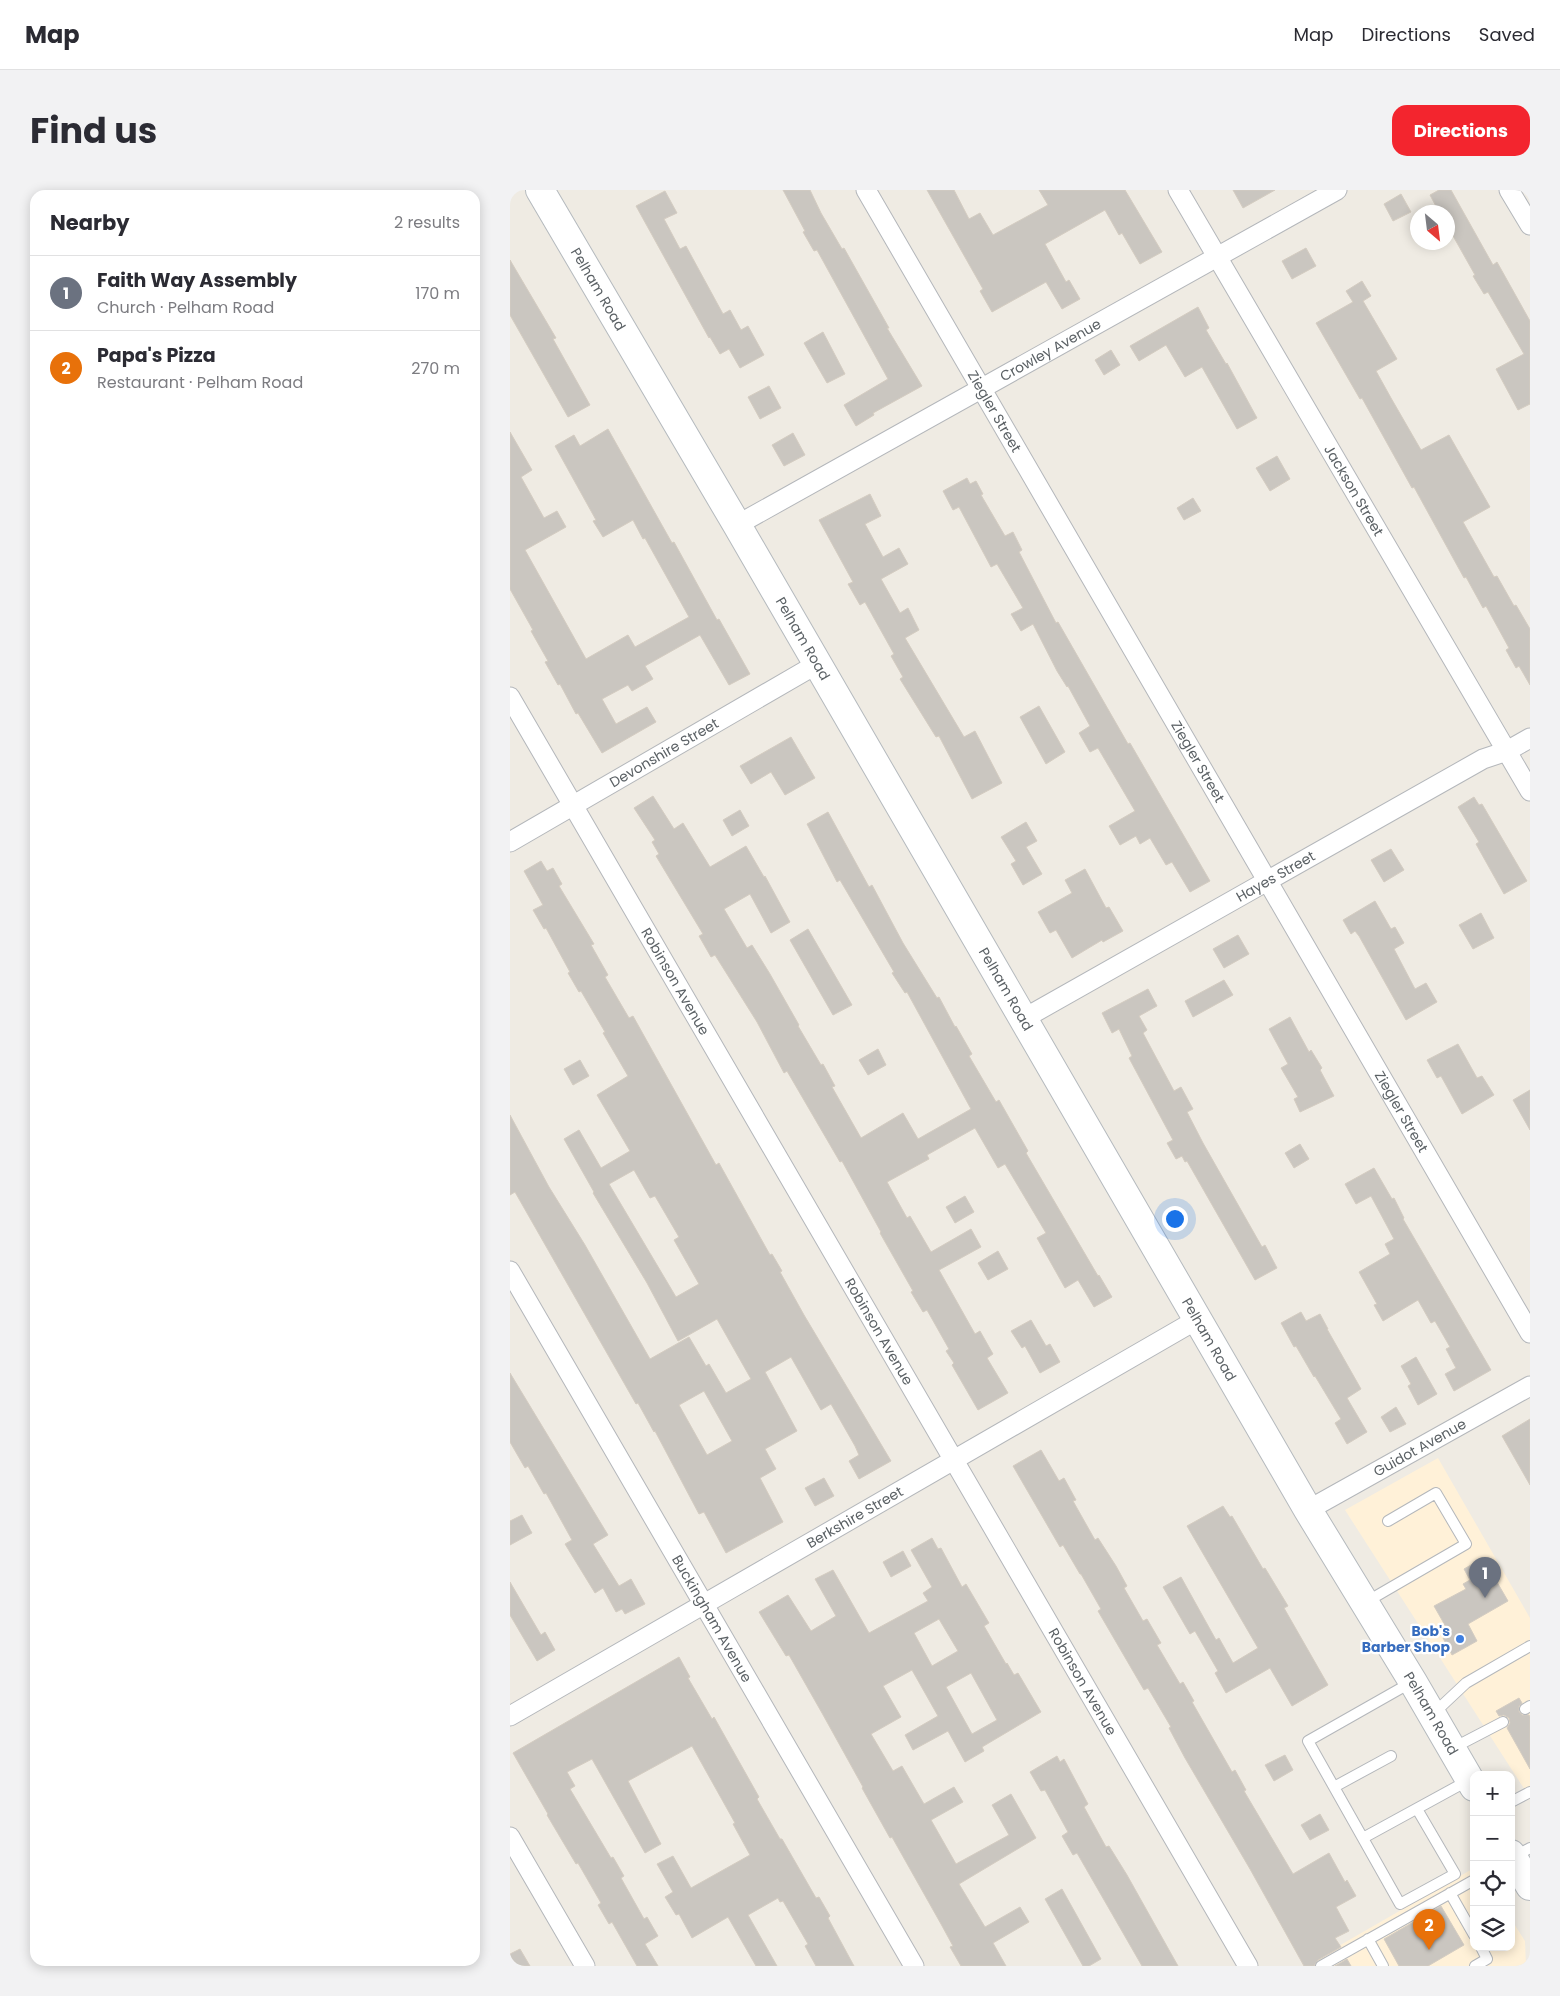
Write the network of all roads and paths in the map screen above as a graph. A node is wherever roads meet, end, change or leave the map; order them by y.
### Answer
1 (540, 190) edge
2 (866, 190) edge
3 (1178, 190) edge
4 (1337, 190) edge
5 (1509, 190) edge
6 (1530, 225) edge
7 (1216, 257) junction
8 (981, 389) junction
9 (737, 525) junction
10 (817, 664) junction
11 (510, 697) edge
12 (1530, 738) edge
13 (1507, 751) junction
14 (1530, 790) edge
15 (573, 806) junction
16 (510, 842) edge
17 (1268, 880) junction
18 (1023, 1019) junction
19 (510, 1271) edge
20 (1198, 1319) junction
21 (1530, 1333) edge
22 (1530, 1386) edge
23 (954, 1461) junction
24 (1308, 1510) junction
25 (1388, 1521) dead end
26 (1365, 1602) junction
27 (703, 1605) junction
28 (1530, 1646) edge
29 (1413, 1682) junction
30 (1432, 1715) junction
31 (510, 1716) edge
32 (1503, 1722) dead end
33 (1452, 1749) junction
34 (1391, 1756) dead end
35 (1470, 1780) edge
36 (1470, 1784) edge
37 (1334, 1787) junction
38 (1530, 1792) edge
39 (1515, 1800) edge
40 (1417, 1808) junction
41 (510, 1837) edge
42 (1363, 1838) junction
43 (1516, 1854) edge
44 (1455, 1874) junction
45 (1470, 1882) edge
46 (1462, 1886) junction
47 (1530, 1886) edge
48 (1450, 1893) junction
49 (1470, 1928) edge
50 (1368, 1939) junction
51 (1483, 1951) edge
52 (585, 1966) edge
53 (914, 1966) edge
54 (1248, 1966) edge
55 (1321, 1966) edge
56 (1383, 1966) edge
57 (1475, 1966) edge

1 - 9 main road, Pelham Road
2 - 8 street, Ziegler Street
3 - 7 street, Jackson Street
4 - 7 street, Crowley Avenue
5 - 6 street
7 - 8 street, Crowley Avenue
7 - 13 street, Jackson Street
8 - 9 street, Crowley Avenue
8 - 17 street, Ziegler Street
9 - 10 main road, Pelham Road
10 - 15 street, Devonshire Street
10 - 18 main road, Pelham Road
11 - 15 street, Robinson Avenue
12 - 13 street, Hayes Street
13 - 14 street, Jackson Street
13 - 17 street, Hayes Street
15 - 16 street, Devonshire Street
15 - 23 street, Robinson Avenue
17 - 18 street, Hayes Street
17 - 21 street, Ziegler Street
18 - 20 main road, Pelham Road
19 - 27 street, Buckingham Avenue
20 - 23 street, Berkshire Street
20 - 24 main road, Pelham Road
22 - 24 street, Guidot Avenue
23 - 27 street, Berkshire Street
23 - 54 street, Robinson Avenue
24 - 26 main road, Pelham Road
25 - 26 lane
26 - 29 main road, Pelham Road
27 - 31 street, Berkshire Street
27 - 53 street, Buckingham Avenue
28 - 30 lane
29 - 30 main road, Pelham Road
29 - 37 lane
30 - 33 main road, Pelham Road
32 - 33 lane
33 - 35 main road, Pelham Road
34 - 37 lane
36 - 40 lane
37 - 42 lane
38 - 39 lane
40 - 42 lane
40 - 44 lane
41 - 52 street
42 - 44 lane
43 - 47 main road
44 - 46 lane
45 - 46 lane
46 - 48 lane
48 - 49 lane
48 - 50 lane
50 - 55 lane
50 - 56 lane
51 - 57 lane

